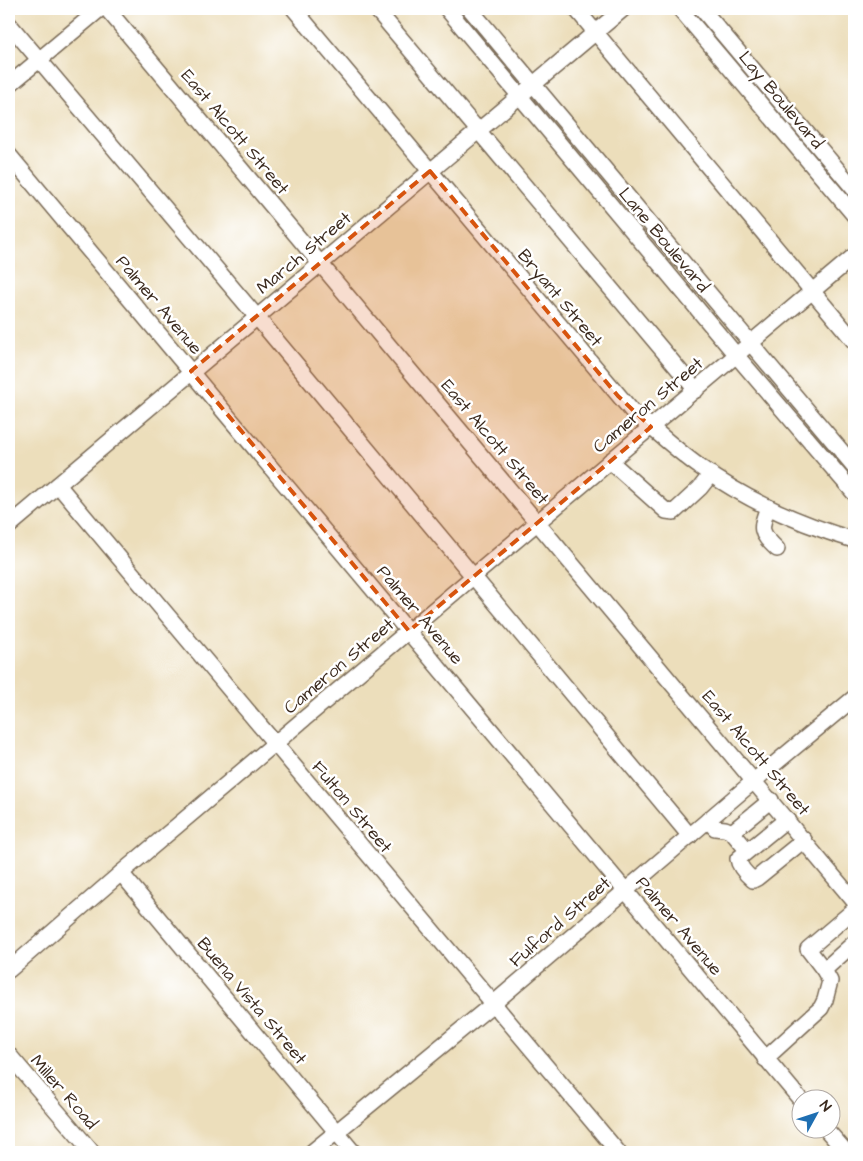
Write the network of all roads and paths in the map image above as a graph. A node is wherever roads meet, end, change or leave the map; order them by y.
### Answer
1 (100, 9) edge
2 (107, 9) edge
3 (294, 9) edge
4 (376, 9) edge
5 (447, 9) edge
6 (470, 9) edge
7 (576, 9) edge
8 (623, 9) edge
9 (680, 9) edge
10 (702, 9) edge
11 (9, 24) edge
12 (595, 32) junction
13 (39, 60) junction
14 (9, 85) edge
15 (534, 85) junction
16 (520, 96) junction
17 (779, 100) junction
18 (766, 111) junction
19 (479, 130) junction
20 (9, 155) edge
21 (430, 171) junction
22 (854, 189) edge
23 (854, 215) edge
24 (646, 218) junction
25 (632, 230) junction
26 (854, 256) edge
27 (320, 264) junction
28 (812, 291) junction
29 (257, 317) junction
30 (854, 341) edge
31 (751, 344) junction
32 (736, 355) junction
33 (191, 372) junction
34 (696, 390) junction
35 (651, 427) junction
36 (610, 461) junction
37 (854, 466) edge
38 (711, 474) junction
39 (58, 485) junction
40 (854, 493) edge
41 (768, 507) junction
42 (539, 522) junction
43 (9, 526) edge
44 (854, 540) edge
45 (777, 549) dead end
46 (474, 577) junction
47 (409, 631) junction
48 (854, 698) edge
49 (275, 744) junction
50 (755, 780) junction
51 (772, 800) junction
52 (708, 820) junction
53 (787, 820) junction
54 (732, 832) junction
55 (690, 836) junction
56 (804, 840) junction
57 (747, 850) junction
58 (121, 873) junction
59 (625, 890) junction
60 (854, 901) edge
61 (854, 910) edge
62 (854, 943) edge
63 (9, 970) edge
64 (824, 970) junction
65 (494, 1003) junction
66 (9, 1055) edge
67 (766, 1059) junction
68 (790, 1088) edge
69 (336, 1132) junction
70 (836, 1138) edge
71 (846, 1148) edge
72 (92, 1152) edge
73 (312, 1152) edge
74 (353, 1152) edge
75 (618, 1152) edge

1 - 13 street
2 - 27 street, East Alcott Street
3 - 21 street, Bryant Street
4 - 19 street
5 - 16 street, Lane Boulevard
6 - 15 street, Lane Boulevard
7 - 12 street
8 - 12 street, March Street
9 - 18 street, Lay Boulevard
10 - 17 street, Lay Boulevard
11 - 13 street
12 - 15 street, March Street
12 - 28 street
13 - 14 street
13 - 29 street
15 - 16 street, March Street
15 - 24 street, Lane Boulevard
16 - 19 street, March Street
16 - 25 street, Lane Boulevard
17 - 18 street
17 - 22 street, Lay Boulevard
18 - 23 street, Lay Boulevard
19 - 21 street, March Street
19 - 34 street
20 - 33 street, Palmer Avenue
21 - 27 street, March Street
21 - 35 street, Bryant Street
24 - 25 street
24 - 31 street, Lane Boulevard
25 - 32 street, Lane Boulevard
26 - 28 street, Cameron Street
27 - 29 street, March Street
27 - 42 street, East Alcott Street
28 - 30 street
28 - 31 street, Cameron Street
29 - 33 street, March Street
29 - 46 street
31 - 32 street, Cameron Street
31 - 37 street, Lane Boulevard
32 - 34 street, Cameron Street
32 - 40 street, Lane Boulevard
33 - 39 street, March Street
33 - 47 street, Palmer Avenue
34 - 35 street, Cameron Street
35 - 36 street, Cameron Street
35 - 38 street, Bryant Street
36 - 38 street
36 - 42 street, Cameron Street
38 - 41 street, Bryant Street
39 - 43 street, March Street
39 - 49 street, Fulton Street
41 - 44 street, Bryant Street
41 - 45 street
42 - 46 street, Cameron Street
42 - 50 street, East Alcott Street
46 - 47 street, Cameron Street
46 - 55 street
47 - 49 street, Cameron Street
47 - 59 street, Palmer Avenue
48 - 50 street, Fulford Street
49 - 58 street, Cameron Street
49 - 65 street, Fulton Street
50 - 51 street, East Alcott Street
50 - 52 street, Fulford Street
51 - 53 street, East Alcott Street
51 - 54 street
52 - 54 street
52 - 55 street, Fulford Street
53 - 56 street, East Alcott Street
53 - 57 street
54 - 57 street
55 - 59 street, Fulford Street
56 - 57 street
56 - 60 street, East Alcott Street
58 - 63 street, Cameron Street
58 - 69 street, Buena Vista Street
59 - 65 street, Fulford Street
59 - 67 street, Palmer Avenue
61 - 64 street
62 - 64 street
64 - 67 street
65 - 69 street, Fulford Street
65 - 75 street, Fulton Street
66 - 72 street, Miller Road
67 - 68 street, Palmer Avenue
69 - 73 street, Fulford Street
69 - 74 street, Buena Vista Street
70 - 71 street

